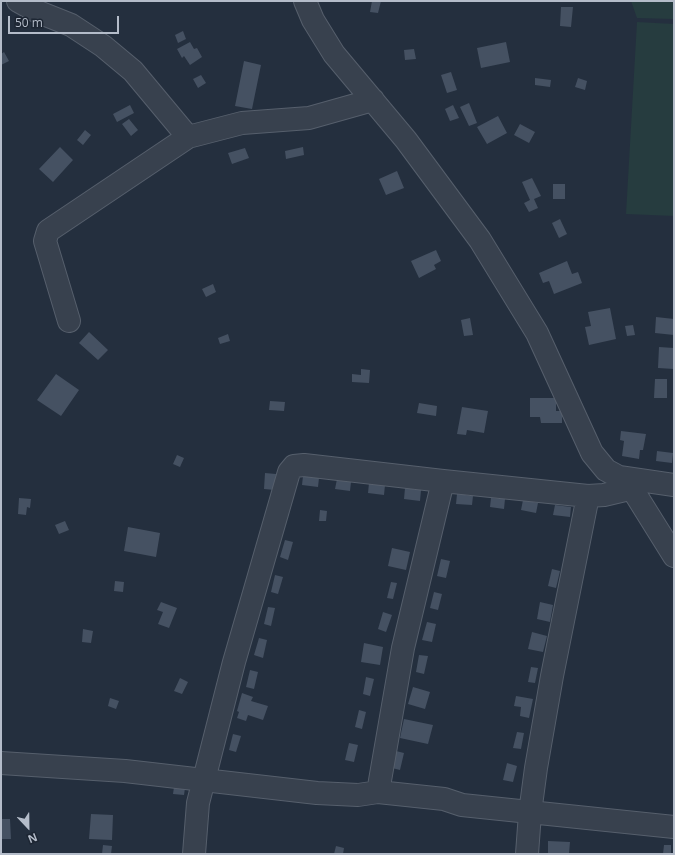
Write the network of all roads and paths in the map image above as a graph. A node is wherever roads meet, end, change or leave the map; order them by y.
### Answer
1 (18, 1) edge
2 (305, 1) edge
3 (373, 100) junction
4 (188, 137) junction
5 (69, 321) dead end
6 (443, 481) junction
7 (636, 484) junction
8 (674, 485) edge
9 (588, 496) junction
10 (674, 556) edge
11 (1, 763) edge
12 (204, 780) junction
13 (378, 792) junction
14 (530, 813) junction
15 (674, 827) edge
16 (194, 854) edge
17 (527, 854) edge

1 - 4 street
2 - 3 street
3 - 4 street
3 - 7 street
4 - 5 street
6 - 9 street
6 - 12 street
6 - 13 street
7 - 8 street
7 - 9 street
7 - 10 street
9 - 14 street
11 - 12 street
12 - 13 street
12 - 16 street
13 - 14 street
14 - 15 street
14 - 17 street

